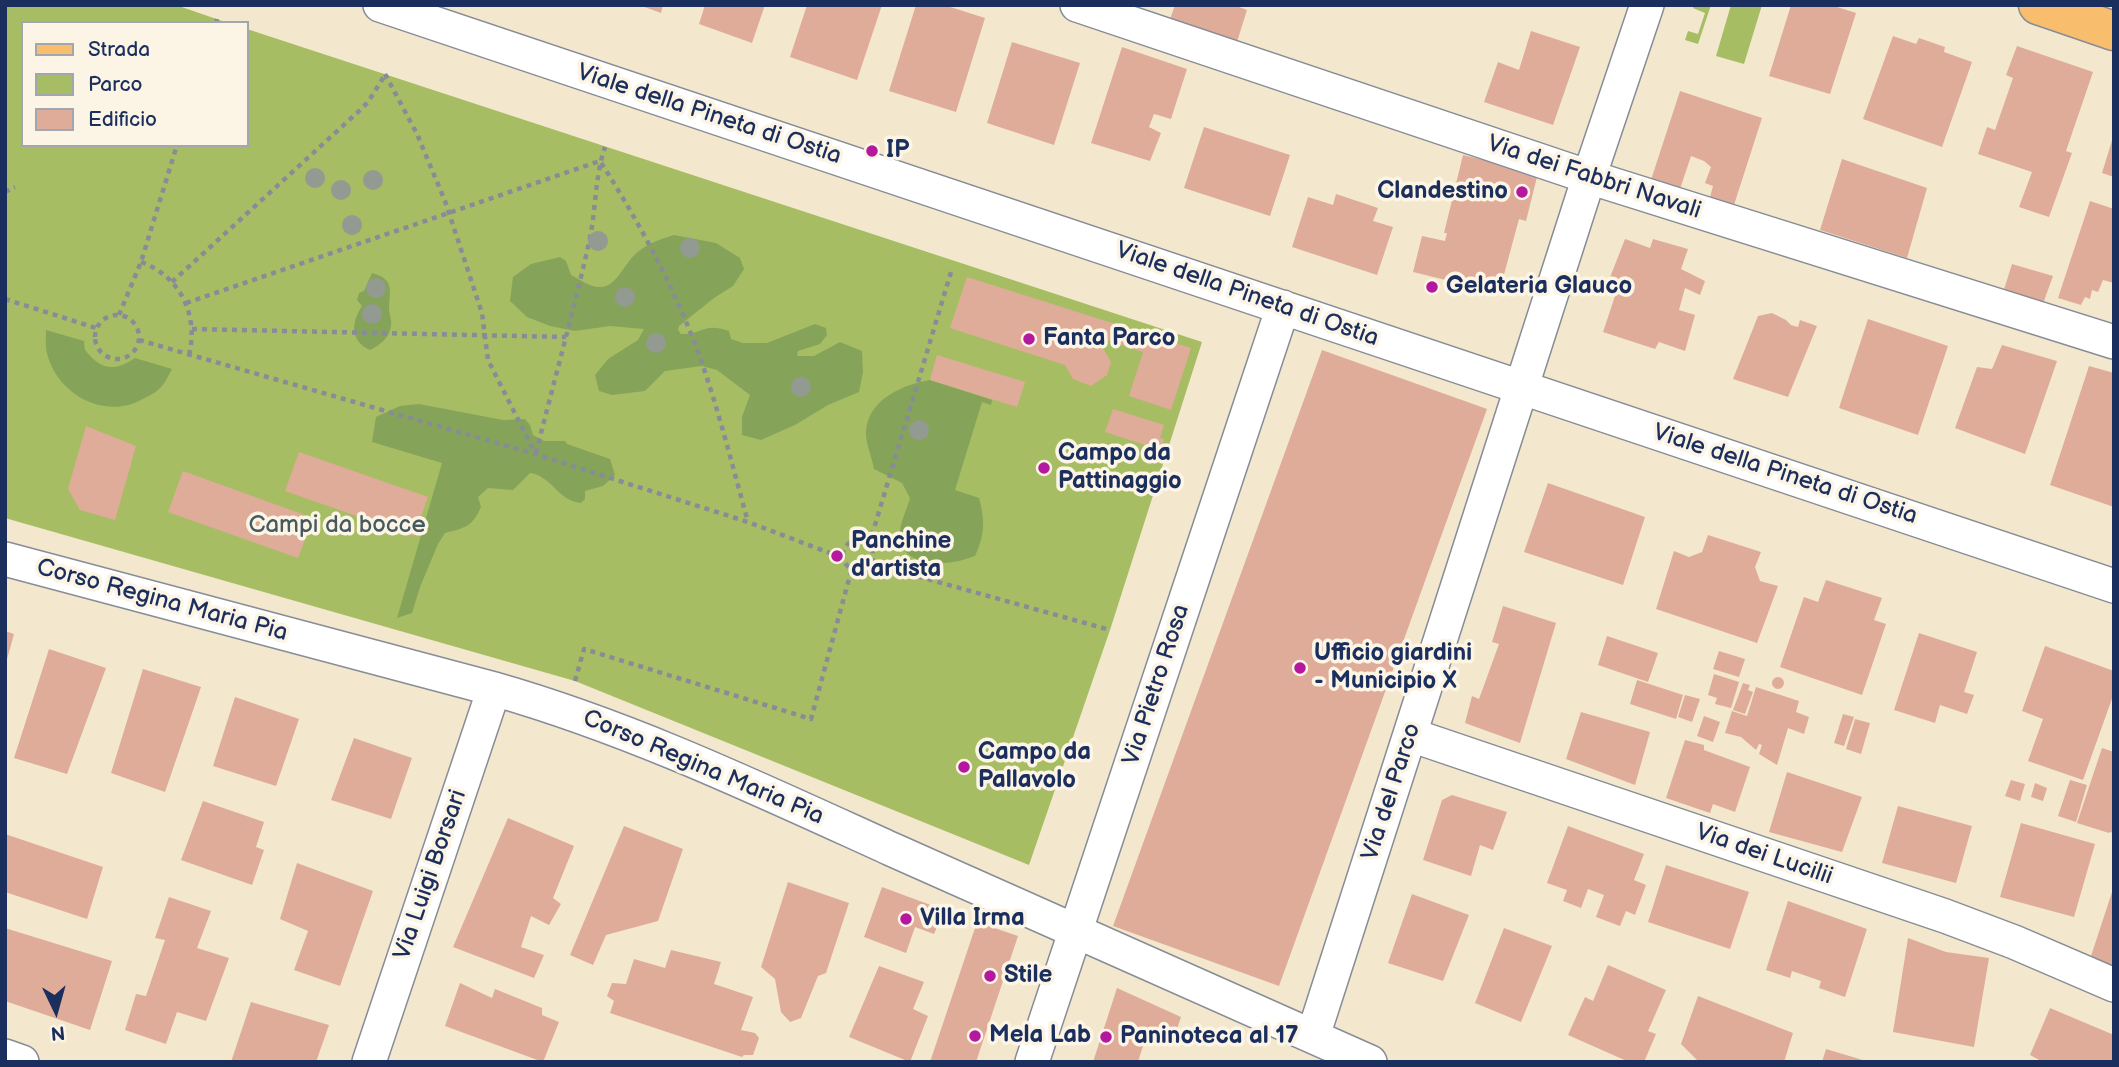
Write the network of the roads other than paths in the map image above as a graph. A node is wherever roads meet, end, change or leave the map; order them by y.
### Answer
1 (1077, 5) edge
2 (1647, 5) edge
3 (2038, 5) edge
4 (400, 8) edge
5 (2114, 31) edge
6 (1589, 177) junction
7 (1283, 307) junction
8 (2114, 342) edge
9 (1523, 388) junction
10 (5, 559) edge
11 (2114, 586) edge
12 (494, 689) junction
13 (1411, 735) junction
14 (1075, 931) junction
15 (2114, 985) edge
16 (1313, 1037) junction
17 (5, 1056) edge
18 (22, 1062) edge
19 (369, 1062) edge
20 (1032, 1062) edge
21 (1370, 1062) edge

1 - 6 street, Via dei Fabbri Navali
2 - 6 street, Via del Parco
3 - 5 main road
4 - 7 street, Viale della Pineta di Ostia
6 - 8 street, Via dei Fabbri Navali
6 - 9 street, Via del Parco
7 - 9 street, Viale della Pineta di Ostia
7 - 14 street, Via Pietro Rosa
9 - 11 street, Viale della Pineta di Ostia
9 - 13 street, Via del Parco
10 - 12 street, Corso Regina Maria Pia
12 - 14 street, Corso Regina Maria Pia
12 - 19 street, Via Luigi Borsari
13 - 15 street, Via dei Lucilii
13 - 16 street, Via del Parco
14 - 16 street, Corso Regina Maria Pia
14 - 20 street, Via Pietro Rosa
16 - 21 street, Corso Regina Maria Pia
17 - 18 street

